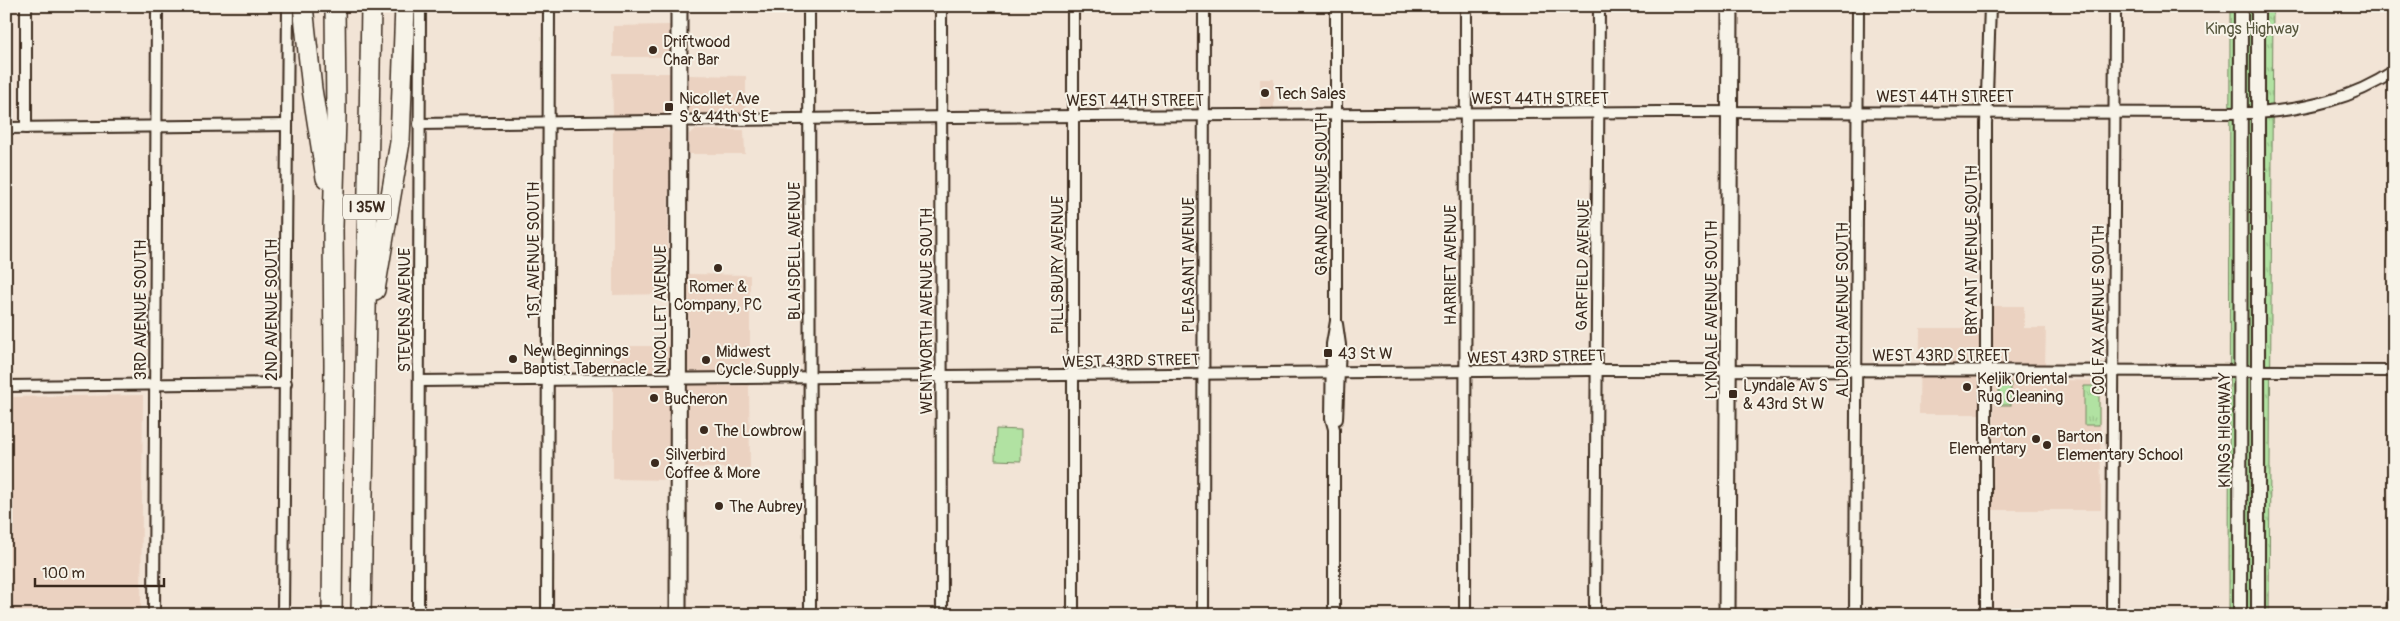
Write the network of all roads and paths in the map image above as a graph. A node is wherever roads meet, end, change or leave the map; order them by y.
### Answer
1 (26, 6) edge
2 (157, 6) edge
3 (288, 6) edge
4 (303, 6) edge
5 (335, 6) edge
6 (345, 6) edge
7 (360, 6) edge
8 (371, 6) edge
9 (405, 6) edge
10 (420, 6) edge
11 (549, 6) edge
12 (679, 6) edge
13 (809, 6) edge
14 (941, 6) edge
15 (1073, 6) edge
16 (1204, 6) edge
17 (1336, 6) edge
18 (1466, 6) edge
19 (1599, 6) edge
20 (1730, 6) edge
21 (1858, 6) edge
22 (1990, 6) edge
23 (2115, 6) edge
24 (2241, 6) edge
25 (2258, 6) edge
26 (369, 60) junction
27 (2394, 71) edge
28 (1598, 112) junction
29 (1729, 112) junction
30 (1858, 112) junction
31 (1986, 112) junction
32 (1466, 113) junction
33 (2114, 113) junction
34 (2240, 113) junction
35 (2258, 113) junction
36 (1336, 114) junction
37 (1204, 115) junction
38 (336, 116) junction
39 (1073, 116) junction
40 (941, 117) junction
41 (809, 119) junction
42 (678, 121) junction
43 (548, 122) junction
44 (419, 124) junction
45 (287, 125) junction
46 (156, 126) junction
47 (6, 128) edge
48 (26, 128) junction
49 (333, 227) junction
50 (365, 353) junction
51 (1596, 370) junction
52 (1728, 370) junction
53 (1856, 370) junction
54 (1465, 371) junction
55 (1986, 371) junction
56 (2113, 371) junction
57 (2394, 371) edge
58 (2241, 372) junction
59 (2258, 372) junction
60 (1335, 373) junction
61 (1203, 374) junction
62 (1072, 375) junction
63 (941, 377) junction
64 (809, 378) junction
65 (547, 380) junction
66 (678, 380) junction
67 (419, 381) junction
68 (286, 383) junction
69 (154, 385) junction
70 (6, 386) edge
71 (2394, 586) edge
72 (154, 615) edge
73 (283, 615) edge
74 (332, 615) edge
75 (361, 615) edge
76 (418, 615) edge
77 (547, 615) edge
78 (678, 615) edge
79 (810, 615) edge
80 (942, 615) edge
81 (1072, 615) edge
82 (1203, 615) edge
83 (1334, 615) edge
84 (1465, 615) edge
85 (1595, 615) edge
86 (1727, 615) edge
87 (1855, 615) edge
88 (1986, 615) edge
89 (2112, 615) edge
90 (2240, 615) edge
91 (2258, 615) edge
92 (2392, 615) edge

1 - 48 street
2 - 46 street, 3RD AVENUE SOUTH
3 - 45 street, 2ND AVENUE SOUTH
4 - 49 highway
5 - 38 highway, I 35W
6 - 38 highway
7 - 26 highway
8 - 26 highway, I 35W
9 - 50 highway
10 - 44 street, STEVENS AVENUE
11 - 43 street, 1ST AVENUE SOUTH
12 - 42 main road, NICOLLET AVENUE
13 - 41 street, BLAISDELL AVENUE
14 - 40 street, WENTWORTH AVENUE SOUTH
15 - 39 street, PILLSBURY AVENUE
16 - 37 street, PLEASANT AVENUE
17 - 36 street, GRAND AVENUE SOUTH
18 - 32 street, HARRIET AVENUE
19 - 28 street, GARFIELD AVENUE
20 - 29 main road, LYNDALE AVENUE SOUTH
21 - 30 street, ALDRICH AVENUE SOUTH
22 - 31 street, BRYANT AVENUE SOUTH
23 - 33 street, COLFAX AVENUE SOUTH
24 - 34 street, KINGS HIGHWAY
25 - 35 street, KINGS HIGHWAY
26 - 50 highway, I 35W
27 - 35 street, WEST 44TH STREET
28 - 29 street, WEST 44TH STREET
28 - 32 street, WEST 44TH STREET
28 - 51 street, GARFIELD AVENUE
29 - 30 street, WEST 44TH STREET
29 - 52 main road, LYNDALE AVENUE SOUTH
30 - 31 street, WEST 44TH STREET
30 - 53 street, ALDRICH AVENUE SOUTH
31 - 33 street, WEST 44TH STREET
31 - 55 street, BRYANT AVENUE SOUTH
32 - 36 street, WEST 44TH STREET
32 - 54 street, HARRIET AVENUE
33 - 34 street, WEST 44TH STREET
33 - 56 street, COLFAX AVENUE SOUTH
34 - 35 street, WEST 44TH STREET
34 - 58 street, KINGS HIGHWAY
35 - 59 street, KINGS HIGHWAY
36 - 37 street, WEST 44TH STREET
36 - 60 street, GRAND AVENUE SOUTH
37 - 39 street, WEST 44TH STREET
37 - 61 street, PLEASANT AVENUE
38 - 49 highway, I 35W
39 - 40 street, WEST 44TH STREET
39 - 62 street, PILLSBURY AVENUE
40 - 41 street, WEST 44TH STREET
40 - 63 street, WENTWORTH AVENUE SOUTH
41 - 42 street, WEST 44TH STREET
41 - 64 street, BLAISDELL AVENUE
42 - 43 street, WEST 44TH STREET
42 - 66 main road, NICOLLET AVENUE
43 - 44 street, WEST 44TH STREET
43 - 65 street, 1ST AVENUE SOUTH
44 - 67 street, STEVENS AVENUE
45 - 46 street
45 - 68 street, 2ND AVENUE SOUTH
46 - 48 street
46 - 69 street, 3RD AVENUE SOUTH
47 - 48 street
49 - 74 highway, I 35W
50 - 75 highway, I 35W
51 - 52 street, WEST 43RD STREET
51 - 54 street, WEST 43RD STREET
51 - 85 street, GARFIELD AVENUE
52 - 53 street, WEST 43RD STREET
52 - 86 main road, LYNDALE AVENUE SOUTH
53 - 55 street, WEST 43RD STREET
53 - 87 street, ALDRICH AVENUE SOUTH
54 - 60 street, WEST 43RD STREET
54 - 84 street, HARRIET AVENUE
55 - 56 street, WEST 43RD STREET
55 - 88 street, BRYANT AVENUE SOUTH
56 - 58 street, WEST 43RD STREET
56 - 89 street, COLFAX AVENUE SOUTH
57 - 59 street, WEST 43RD STREET
58 - 59 street, WEST 43RD STREET
58 - 90 street, KINGS HIGHWAY
59 - 91 street, KINGS HIGHWAY
60 - 61 street, WEST 43RD STREET
60 - 83 street, GRAND AVENUE SOUTH
61 - 62 street, WEST 43RD STREET
61 - 82 street, PLEASANT AVENUE
62 - 63 street, WEST 43RD STREET
62 - 81 street, PILLSBURY AVENUE
63 - 64 street, WEST 43RD STREET
63 - 80 street, WENTWORTH AVENUE SOUTH
64 - 66 street, WEST 43RD STREET
64 - 79 street, BLAISDELL AVENUE
65 - 66 street, WEST 43RD STREET
65 - 67 street, WEST 43RD STREET
65 - 77 street, 1ST AVENUE SOUTH
66 - 78 main road, NICOLLET AVENUE
67 - 76 street, STEVENS AVENUE
68 - 69 street
68 - 73 street, 2ND AVENUE SOUTH
69 - 70 street
69 - 72 street, 3RD AVENUE SOUTH
71 - 92 street

